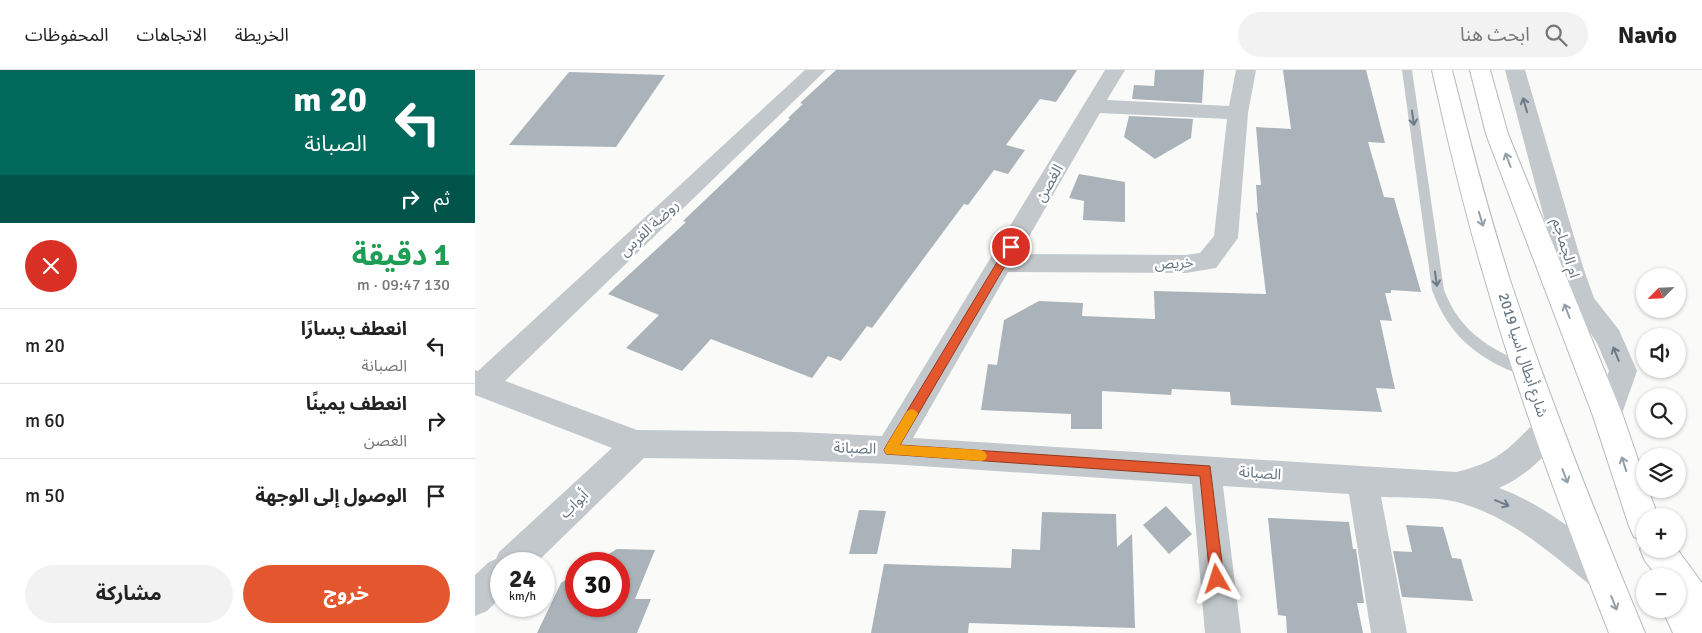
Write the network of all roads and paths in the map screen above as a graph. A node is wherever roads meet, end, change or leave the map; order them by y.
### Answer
1 (816, 70) edge
2 (1115, 70) edge
3 (1246, 70) edge
4 (1407, 70) edge
5 (1443, 70) edge
6 (1480, 70) edge
7 (1515, 70) edge
8 (1094, 106) junction
9 (1238, 113) junction
10 (1002, 263) junction
11 (1527, 371) junction
12 (478, 384) edge
13 (1608, 416) junction
14 (1547, 430) junction
15 (637, 444) junction
16 (890, 450) junction
17 (1206, 470) junction
18 (1361, 480) junction
19 (1456, 487) junction
20 (1639, 508) edge
21 (524, 552) edge
22 (1602, 573) junction
23 (490, 585) edge
24 (1686, 590) edge
25 (475, 599) edge
26 (1702, 612) edge
27 (1684, 618) edge
28 (1223, 633) edge
29 (1389, 633) edge
30 (1627, 633) edge
31 (1691, 633) edge

1 - 12 street, روضة الفرس
2 - 8 street, الغصن
3 - 9 street, خريص
4 -> 11 lane
5 -> 11 main road, شارع أبطال اسيا 2019
13 -> 6 main road
13 -> 7 street, ام الجماجم
8 - 9 street
8 - 10 street, الغصن
9 - 10 street, خريص
10 - 16 street, الغصن
11 - 14 main road, شارع أبطال اسيا 2019
12 - 15 street, الصبانة
20 -> 13 main road
14 - 19 street, الصبانة
14 -> 22 main road, شارع أبطال اسيا 2019
15 - 16 street, الصبانة
15 - 21 street, أبواب
16 - 17 street, الصبانة
17 - 18 street, الصبانة
17 - 28 street
18 - 19 street, الصبانة
18 - 29 street
19 -> 22 street, الصبانة
22 -> 30 main road, شارع أبطال اسيا 2019
23 - 25 street
24 - 26 main road
27 - 31 main road

